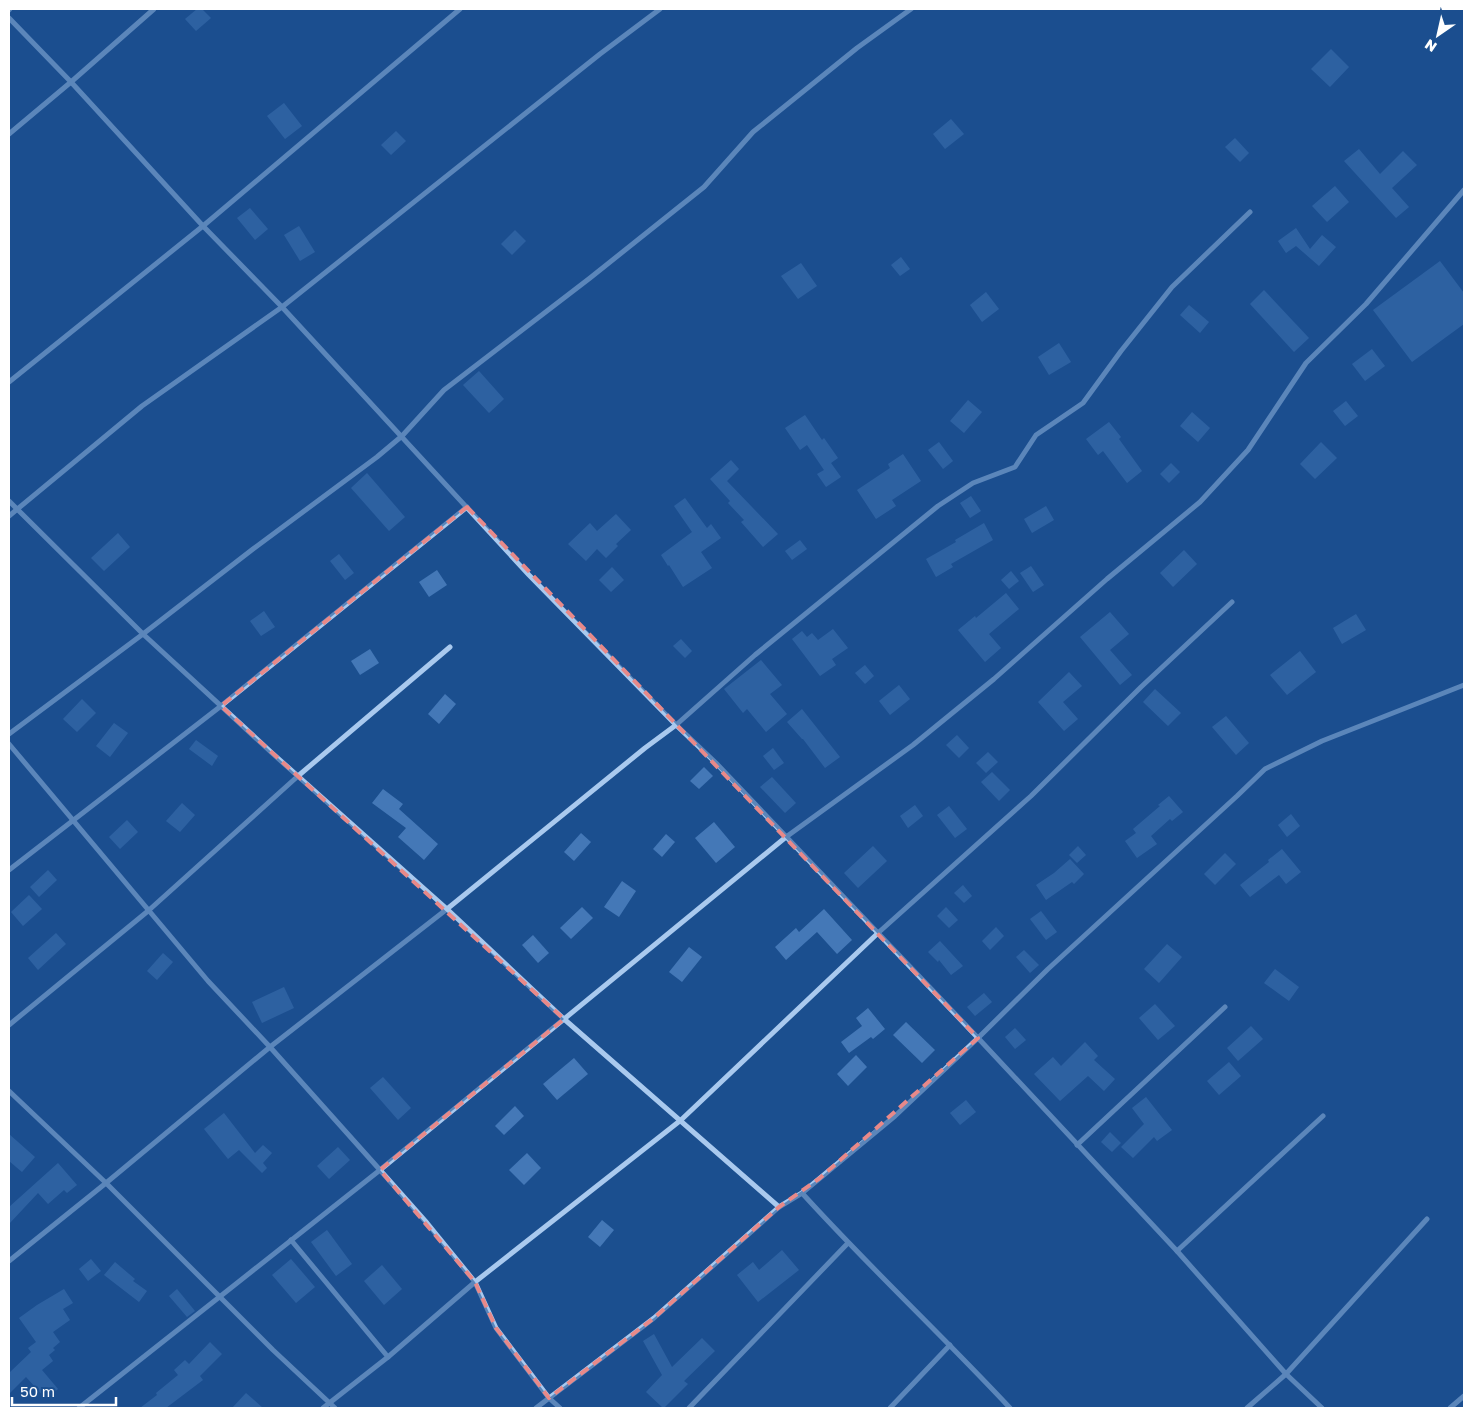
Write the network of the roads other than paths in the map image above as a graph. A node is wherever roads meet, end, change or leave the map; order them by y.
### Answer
1 (154, 9) edge
2 (460, 9) edge
3 (660, 9) edge
4 (911, 9) edge
5 (9, 18) edge
6 (70, 82) junction
7 (9, 134) edge
8 (1464, 190) edge
9 (1250, 212) dead end
10 (203, 226) junction
11 (282, 308) junction
12 (9, 382) edge
13 (402, 436) junction
14 (9, 501) edge
15 (467, 507) junction
16 (18, 509) junction
17 (9, 516) edge
18 (1232, 602) dead end
19 (143, 634) junction
20 (450, 647) dead end
21 (1464, 685) edge
22 (221, 706) junction
23 (676, 724) junction
24 (9, 734) edge
25 (9, 744) edge
26 (298, 776) junction
27 (72, 820) junction
28 (786, 837) junction
29 (9, 870) edge
30 (447, 909) junction
31 (148, 911) junction
32 (878, 933) junction
33 (1225, 1007) dead end
34 (564, 1019) junction
35 (9, 1024) edge
36 (978, 1038) junction
37 (270, 1047) junction
38 (9, 1091) edge
39 (1322, 1116) dead end
40 (681, 1120) junction
41 (1077, 1145) junction
42 (380, 1170) junction
43 (106, 1183) junction
44 (802, 1193) junction
45 (779, 1207) junction
46 (1427, 1219) dead end
47 (291, 1240) junction
48 (848, 1243) junction
49 (1177, 1251) junction
50 (9, 1261) edge
51 (475, 1282) junction
52 (220, 1298) junction
53 (950, 1345) junction
54 (388, 1357) junction
55 (1286, 1374) junction
56 (1464, 1396) edge
57 (549, 1398) junction
58 (330, 1403) junction
59 (79, 1408) edge
60 (323, 1408) edge
61 (336, 1408) edge
62 (536, 1408) edge
63 (560, 1408) edge
64 (689, 1408) edge
65 (890, 1408) edge
66 (1010, 1408) edge
67 (1247, 1408) edge
68 (1322, 1408) edge
69 (1450, 1408) edge

1 - 6 street
2 - 10 street
3 - 11 street
4 - 13 street
5 - 6 street
6 - 7 street
6 - 10 street
8 - 28 street
9 - 23 street
10 - 11 street
10 - 12 street
11 - 13 street
11 - 16 street
13 - 15 street
13 - 19 street
14 - 16 street
15 - 22 street
15 - 23 street
16 - 17 street
16 - 19 street
18 - 32 street
19 - 22 street
19 - 24 street
20 - 26 street
21 - 36 street
22 - 26 street
22 - 27 street
23 - 28 street
23 - 30 street
25 - 27 street
26 - 30 street
26 - 31 street
27 - 29 street
27 - 31 street
28 - 32 street
28 - 34 street
30 - 34 street
30 - 37 street
31 - 35 street
31 - 37 street
32 - 36 street
32 - 40 street
33 - 41 street
34 - 40 street
34 - 42 street
36 - 41 street
36 - 44 street
37 - 42 street
37 - 43 street
38 - 43 street
39 - 49 street
40 - 45 street
40 - 51 street
41 - 49 street
42 - 47 street
42 - 51 street
43 - 50 street
43 - 52 street
44 - 45 street
44 - 48 street
45 - 57 street
46 - 55 street
47 - 52 street
47 - 54 street
48 - 53 street
48 - 64 street
49 - 55 street
51 - 54 street
51 - 57 street
52 - 58 street
52 - 59 street
53 - 65 street
53 - 66 street
54 - 58 street
55 - 67 street
55 - 68 street
56 - 69 street
57 - 62 street
57 - 63 street
58 - 60 street
58 - 61 street

